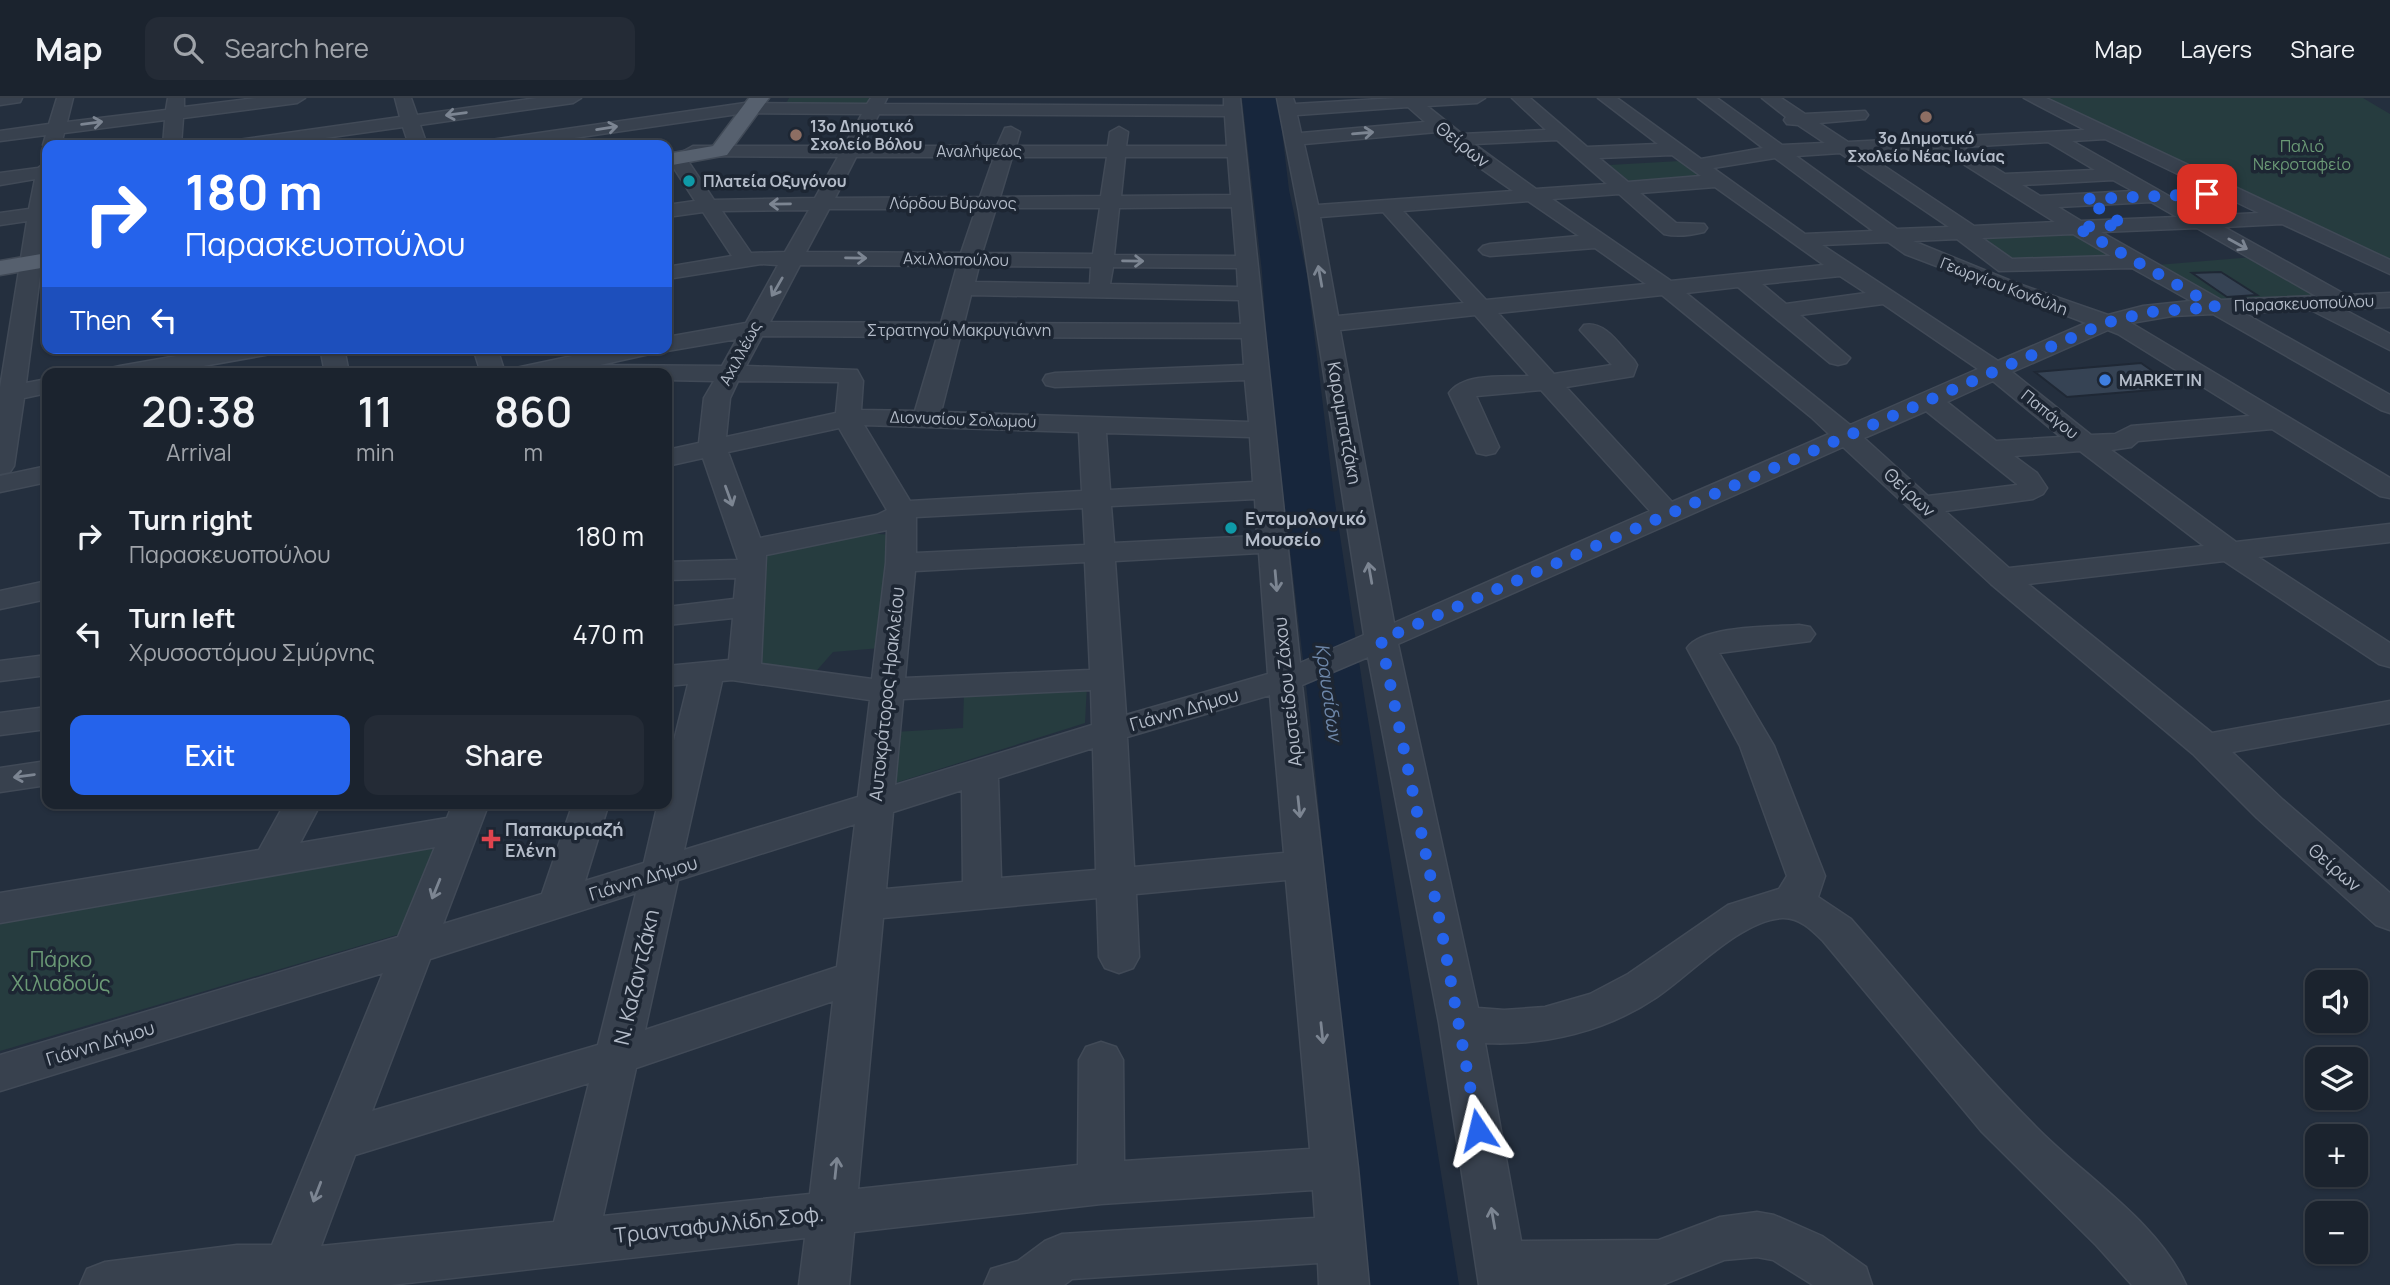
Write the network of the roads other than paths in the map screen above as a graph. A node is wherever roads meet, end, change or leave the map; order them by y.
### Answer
1 (14, 98) edge
2 (65, 98) edge
3 (403, 98) edge
4 (573, 98) edge
5 (1477, 98) edge
6 (1520, 98) edge
7 (1606, 98) edge
8 (1696, 98) edge
9 (1706, 98) edge
10 (1770, 98) edge
11 (1832, 98) edge
12 (2032, 98) edge
13 (0, 100) edge
14 (1409, 100) edge
15 (510, 102) edge
16 (749, 103) edge
17 (1287, 104) edge
18 (175, 105) edge
19 (1233, 105) edge
20 (872, 111) edge
21 (1121, 112) edge
22 (650, 115) junction
23 (295, 116) edge
24 (1013, 116) edge
25 (1801, 119) junction
26 (412, 121) junction
27 (1870, 122) junction
28 (1439, 126) junction
29 (890, 128) dead end
30 (1097, 129) dead end
31 (1734, 129) junction
32 (1560, 134) junction
33 (2106, 134) junction
34 (0, 135) edge
35 (54, 137) edge
36 (2051, 137) junction
37 (1295, 139) junction
38 (1988, 139) junction
39 (172, 140) edge
40 (248, 140) edge
41 (417, 140) edge
42 (524, 140) edge
43 (538, 140) edge
44 (666, 140) edge
45 (1457, 140) junction
46 (1941, 142) junction
47 (1905, 143) junction
48 (1843, 147) junction
49 (1675, 149) junction
50 (720, 151) junction
51 (851, 151) junction
52 (1004, 151) junction
53 (1781, 151) junction
54 (1116, 152) junction
55 (1237, 152) junction
56 (1582, 153) junction
57 (676, 156) edge
58 (1696, 165) junction
59 (2184, 170) junction
60 (42, 172) edge
61 (2117, 174) junction
62 (2051, 177) junction
63 (0, 179) edge
64 (2002, 180) junction
65 (1717, 181) junction
66 (1622, 188) junction
67 (2232, 192) junction
68 (1532, 194) junction
69 (2156, 196) junction
70 (2085, 199) junction
71 (1241, 201) junction
72 (988, 202) junction
73 (1110, 202) junction
74 (2036, 202) junction
75 (823, 204) junction
76 (708, 205) junction
77 (1388, 206) junction
78 (672, 210) edge
79 (42, 212) edge
80 (1309, 212) junction
81 (2285, 218) junction
82 (0, 219) edge
83 (2199, 222) junction
84 (42, 224) edge
85 (2124, 225) junction
86 (2076, 227) junction
87 (1697, 228) dead end
88 (1967, 233) junction
89 (1893, 236) junction
90 (1800, 240) junction
91 (1599, 241) junction
92 (1490, 250) dead end
93 (793, 258) junction
94 (39, 259) edge
95 (744, 259) junction
96 (970, 260) junction
97 (1103, 261) junction
98 (2135, 261) junction
99 (0, 262) edge
100 (0, 268) edge
101 (2390, 268) edge
102 (1846, 270) junction
103 (672, 272) edge
104 (1248, 278) junction
105 (1743, 280) junction
106 (962, 288) junction
107 (1667, 288) junction
108 (1099, 290) junction
109 (1889, 297) junction
110 (2390, 300) edge
111 (2328, 302) junction
112 (2216, 307) junction
113 (1479, 308) junction
114 (1781, 311) junction
115 (2105, 323) junction
116 (42, 324) edge
117 (1328, 324) junction
118 (11, 329) edge
119 (752, 330) junction
120 (949, 330) junction
121 (1064, 330) junction
122 (1096, 330) junction
123 (1592, 330) dead end
124 (1252, 331) junction
125 (672, 343) edge
126 (2390, 343) edge
127 (225, 354) edge
128 (624, 354) edge
129 (1838, 358) dead end
130 (174, 362) edge
131 (591, 363) edge
132 (145, 368) edge
133 (558, 368) edge
134 (660, 368) edge
135 (672, 369) edge
136 (1996, 370) junction
137 (1256, 372) junction
138 (728, 373) junction
139 (1055, 380) junction
140 (1547, 382) junction
141 (42, 387) edge
142 (6, 394) edge
143 (1930, 400) junction
144 (2390, 405) edge
145 (848, 418) junction
146 (926, 418) junction
147 (2280, 421) junction
148 (1048, 422) junction
149 (1092, 423) junction
150 (1263, 430) junction
151 (1849, 436) junction
152 (2084, 442) junction
153 (714, 447) junction
154 (1486, 447) dead end
155 (1991, 449) junction
156 (672, 457) edge
157 (0, 466) edge
158 (42, 475) edge
159 (0, 484) edge
160 (1268, 490) junction
161 (2390, 490) edge
162 (1097, 498) junction
163 (1923, 505) junction
164 (903, 513) junction
165 (1669, 515) junction
166 (2390, 533) edge
167 (1273, 544) junction
168 (2229, 551) junction
169 (1100, 553) junction
170 (752, 559) junction
171 (901, 563) junction
172 (672, 570) edge
173 (2002, 578) junction
174 (42, 591) edge
175 (0, 600) edge
176 (750, 607) junction
177 (672, 615) edge
178 (1799, 634) dead end
179 (1373, 644) junction
180 (2390, 657) edge
181 (42, 666) edge
182 (0, 671) edge
183 (725, 672) junction
184 (672, 676) edge
185 (1294, 677) junction
186 (1107, 679) junction
187 (887, 689) junction
188 (2390, 712) edge
189 (42, 719) edge
190 (0, 724) edge
191 (1110, 731) junction
192 (2205, 746) junction
193 (981, 773) junction
194 (42, 774) edge
195 (0, 780) edge
196 (874, 805) junction
197 (300, 809) edge
198 (589, 809) edge
199 (466, 816) edge
200 (272, 860) junction
201 (1305, 865) junction
202 (660, 873) junction
203 (1115, 881) junction
204 (982, 894) junction
205 (558, 904) junction
206 (1789, 904) junction
207 (865, 905) junction
208 (0, 908) edge
209 (2390, 915) edge
210 (412, 949) junction
211 (1119, 957) dead end
212 (857, 977) junction
213 (1460, 1023) junction
214 (617, 1057) junction
215 (1101, 1060) dead end
216 (0, 1073) edge
217 (337, 1140) junction
218 (1335, 1168) junction
219 (1101, 1183) junction
220 (831, 1212) junction
221 (574, 1240) junction
222 (1342, 1262) edge
223 (1503, 1275) edge
224 (284, 1278) edge
225 (1848, 1283) edge
226 (105, 1285) edge
227 (824, 1285) edge
228 (1009, 1285) edge
229 (2161, 1285) edge

1 - 13 street
2 - 35 street
3 - 26 street
4 - 15 street
5 - 14 street
6 - 32 street
7 - 49 street, Παπάγου
8 - 31 street, Γεωργίου Κονδύλη
9 - 31 street, Γεωργίου Κονδύλη
10 - 25 street
11 - 27 street
12 - 33 street
14 - 17 street
14 - 28 street, Θείρων
15 -> 26 street
15 - 42 street
16 - 20 street
16 - 22 street
16 - 50 main road
16 - 57 main road
17 - 37 street, Καραμπατζάκη
18 - 23 street
35 -> 18 street
18 - 39 street
19 - 21 street
19 - 55 street, Αριστείδου Ζάχου
20 - 24 street
20 - 29 street
20 - 51 street, Αχιλλέως
21 - 24 street
21 - 30 street
21 - 54 street
43 -> 22 street
22 - 44 street
23 - 26 street
23 - 40 street
24 - 52 street
25 - 27 street
25 - 31 street
25 - 48 street
26 - 41 street
27 - 47 street
37 -> 28 street
28 - 45 street, Θείρων
31 - 53 street, Γεωργίου Κονδύλη
32 - 45 street
32 - 56 street
33 - 36 street
33 - 59 street
34 - 35 street
36 - 38 street
36 - 61 street
37 - 80 street, Καραμπατζάκη
38 - 46 street
38 - 62 street
45 - 68 street, Θείρων
46 - 47 street
46 - 64 street
47 - 48 street
48 - 53 street
48 - 88 street
49 - 56 street
49 - 58 street, Παπάγου
50 - 51 street, Αναλήψεως
50 - 57 main road, Αναλήψεως
51 - 52 street, Αναλήψεως
51 - 75 street, Αχιλλέως
52 - 54 street, Αναλήψεως
52 - 72 street
53 - 58 street
53 - 89 street, Γεωργίου Κονδύλη
54 - 55 street, Αναλήψεως
54 - 73 street
55 - 71 street, Αριστείδου Ζάχου
56 - 66 street
57 - 76 street
58 - 65 street, Παπάγου
59 - 61 street
59 - 67 street
60 - 63 street
61 - 62 street
61 - 69 street
62 - 64 street
62 - 70 street
64 - 74 street
65 - 66 street
65 - 90 street, Παπάγου
66 - 68 street
66 - 87 street
67 - 69 street
67 - 81 street
68 - 77 street
68 - 91 street, Θείρων
69 - 70 street
69 - 83 street
70 - 74 street
70 - 85 street
71 - 73 street, Λόρδου Βύρωνος
71 - 104 street, Αριστείδου Ζάχου
72 - 73 street, Λόρδου Βύρωνος
72 - 75 street, Λόρδου Βύρωνος
72 - 96 street
73 - 97 street
74 - 86 street
75 -> 76 street, Λόρδου Βύρωνος
75 - 93 street, Αχιλλέως
76 - 78 street, Λόρδου Βύρωνος
76 - 95 street
77 - 80 street
77 - 113 street
79 - 82 street
117 -> 80 street, Καραμπατζάκη
81 - 83 street
81 - 101 street
83 - 85 street
83 -> 111 street
84 - 94 street
85 - 86 street
86 - 88 street
86 - 98 street
88 - 89 street
88 - 98 street
89 - 90 street
89 - 115 street, Γεωργίου Κονδύλη
90 - 102 street, Παπάγου
91 - 92 street
91 - 107 street, Θείρων
93 - 95 street, Αχιλλοπούλου
93 -> 96 street, Αχιλλοπούλου
93 -> 119 street, Αχιλλέως
94 - 99 main road
94 - 100 main road
94 - 118 street
95 - 103 street, Αχιλλοπούλου
96 - 97 street, Αχιλλοπούλου
96 - 106 street
97 -> 104 street, Αχιλλοπούλου
97 - 108 street
98 - 112 street
102 - 105 street
102 - 109 street, Παπάγου
104 - 108 street
104 - 124 street, Αριστείδου Ζάχου
105 - 107 street
105 - 114 street
106 - 108 street
106 - 120 street
107 - 113 street
107 - 151 street, Θείρων
108 - 122 street
109 - 114 street
109 - 136 street, Παπάγου
110 - 111 street, Παρασκευοπούλου
111 - 112 street, Παρασκευοπούλου
111 - 126 street
112 - 115 street, Παρασκευοπούλου
112 - 144 street
113 - 117 street
113 - 140 street
114 - 129 street
115 - 136 street, Παρασκευοπούλου
115 - 147 street, Γεωργίου Κονδύλη
116 - 118 street
179 -> 117 street, Καραμπατζάκη
118 - 142 street
119 - 120 street, Στρατηγού Μακρυγιάννη
119 - 125 street, Στρατηγού Μακρυγιάννη
119 - 138 street, Αχιλλέως
120 - 121 street, Στρατηγού Μακρυγιάννη
120 - 146 street
121 - 122 street, Στρατηγού Μακρυγιάννη
121 - 139 street
122 - 124 street, Στρατηγού Μακρυγιάννη
123 - 140 street
124 - 137 street, Αριστείδου Ζάχου
127 - 130 street
128 - 131 street
130 - 132 street
131 - 133 street
131 - 134 street
135 - 138 street
136 - 143 street, Παρασκευοπούλου
136 - 152 street, Παπάγου
137 - 139 street
137 - 150 street, Αριστείδου Ζάχου
138 - 145 street
138 - 153 street, Αχιλλέως
139 - 148 street
140 - 154 street
140 - 165 street
141 - 142 street
142 - 157 street
143 - 151 street, Παρασκευοπούλου
143 - 155 street
145 - 146 street, Διονυσίου Σολωμού
145 - 153 street, Διονυσίου Σολωμού
145 - 164 street
146 - 148 street, Διονυσίου Σολωμού
147 - 152 street
147 - 161 street, Γεωργίου Κονδύλη
148 - 149 street, Διονυσίου Σολωμού
149 - 150 street, Διονυσίου Σολωμού
149 - 162 street
150 - 160 street, Αριστείδου Ζάχου
151 - 163 street, Θείρων
151 - 165 street, Παρασκευοπούλου
152 - 155 street
152 - 168 street, Παπάγου
153 - 156 street, Διονυσίου Σολωμού
153 -> 170 street, Αχιλλέως
155 - 163 street
158 - 159 street
160 - 162 street
160 - 167 street, Αριστείδου Ζάχου
162 - 164 street
162 - 169 street
163 - 173 street, Θείρων
164 - 170 street
164 - 171 street, Αυτοκράτορος Ηρακλείου
165 - 179 street, Παρασκευοπούλου
166 - 168 street
167 - 169 street
167 -> 185 street, Αριστείδου Ζάχου
168 - 173 street
168 - 180 street, Παπάγου
169 - 171 street
169 - 186 street
170 - 172 street
170 - 176 street, Αχιλλέως
171 - 187 street, Αυτοκράτορος Ηρακλείου
173 - 192 street, Θείρων
174 - 175 street
176 - 177 street
176 - 183 street, Αχιλλέως
178 - 206 street
179 - 185 street, Γιάννη Δήμου
179 - 213 street, Καραμπατζάκη
181 - 182 street
183 - 184 street
183 - 187 street
183 - 202 street, Ν. Καζαντζάκη
185 - 191 street, Γιάννη Δήμου
185 -> 201 street, Αριστείδου Ζάχου
186 - 187 street
186 - 191 street
187 - 196 street, Αυτοκράτορος Ηρακλείου
188 - 192 street
189 - 190 street
191 - 193 street, Γιάννη Δήμου
191 - 203 street
192 - 209 street, Θείρων
193 - 196 street, Γιάννη Δήμου
193 - 204 street
194 -> 195 street
196 - 202 street, Γιάννη Δήμου
196 - 207 street, Αυτοκράτορος Ηρακλείου
197 - 200 street
198 - 205 street
199 - 200 street
199 -> 210 street
200 - 208 street
201 - 203 street
201 -> 218 street, Αριστείδου Ζάχου
202 - 205 street, Γιάννη Δήμου
202 - 214 street, Ν. Καζαντζάκη
203 - 204 street
203 - 211 street
204 - 207 street
205 - 210 street, Γιάννη Δήμου
206 - 213 street
206 - 229 street
207 - 212 street, Αυτοκράτορος Ηρακλείου
210 - 216 street, Γιάννη Δήμου
210 - 217 street
212 - 214 street
220 -> 212 street, Αυτοκράτορος Ηρακλείου
223 -> 213 street, Καραμπατζάκη
214 - 217 street
214 - 221 street, Ν. Καζαντζάκη
215 - 219 street
217 -> 224 street
218 - 219 street, Τριανταφυλλίδη Σοφ.
218 - 222 street, Αριστείδου Ζάχου
219 - 220 street, Τριανταφυλλίδη Σοφ.
220 - 221 street, Τριανταφυλλίδη Σοφ.
220 - 227 street, Αυτοκράτορος Ηρακλείου
221 - 224 street, Τριανταφυλλίδη Σοφ.
222 - 228 street
223 - 225 street
224 - 226 street, Τριανταφυλλίδη Σοφ.

